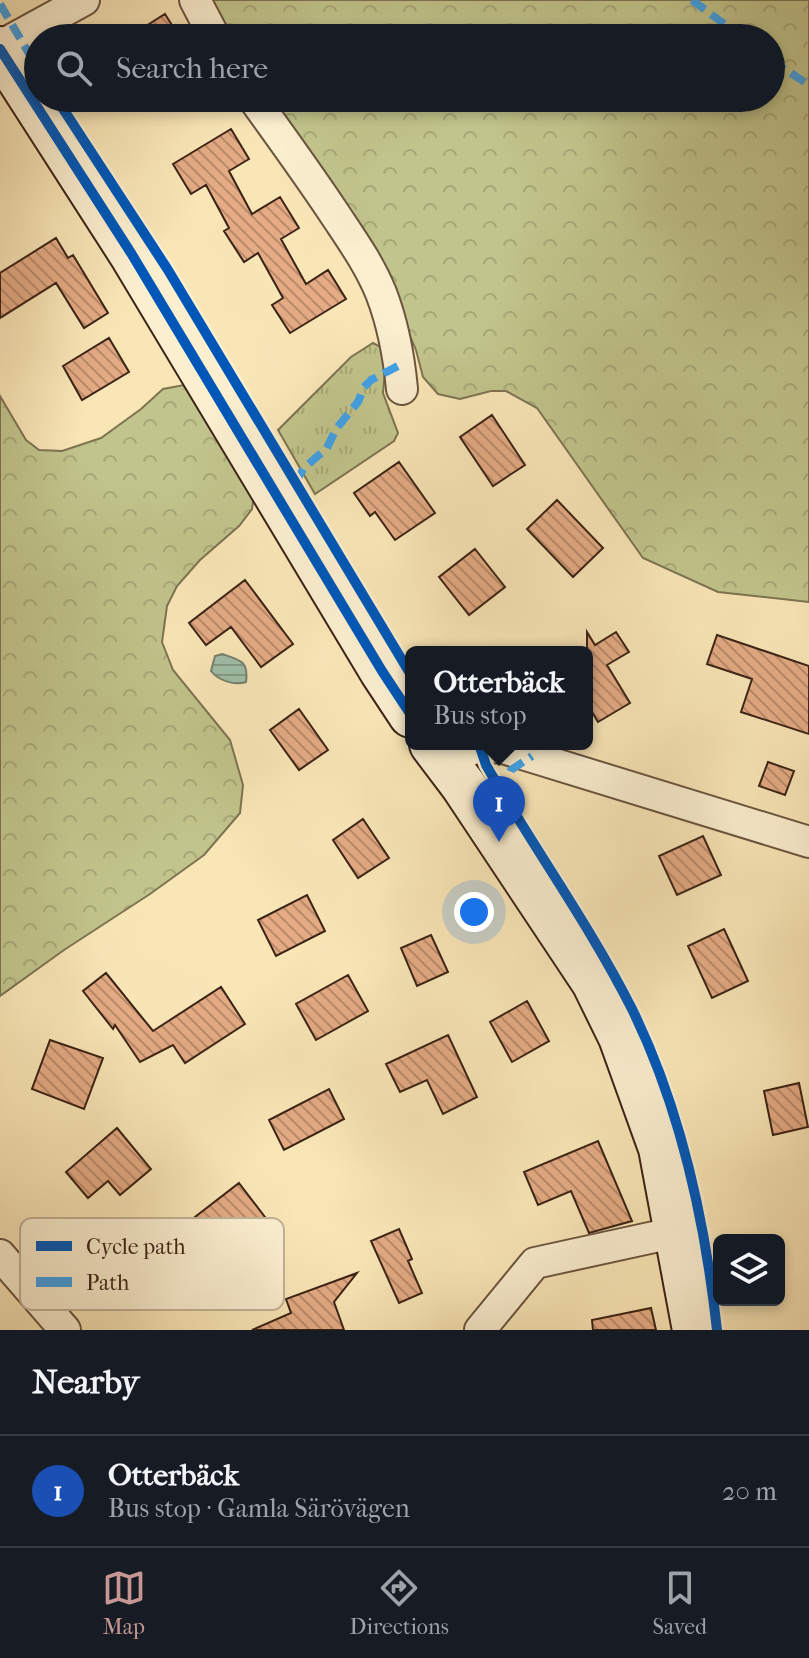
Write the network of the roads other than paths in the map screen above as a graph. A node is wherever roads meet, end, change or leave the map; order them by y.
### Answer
1 (84, 0) edge
2 (195, 0) edge
3 (51, 24) edge
4 (208, 24) edge
5 (24, 44) edge
6 (3, 59) edge
7 (24, 91) edge
8 (38, 112) edge
9 (263, 112) edge
10 (402, 389) dead end
11 (405, 706) edge
12 (510, 750) edge
13 (439, 753) edge
14 (809, 842) edge
15 (677, 1232) junction
16 (0, 1255) edge
17 (20, 1278) edge
18 (48, 1310) edge
19 (65, 1330) edge
20 (480, 1330) edge
21 (695, 1330) edge

1 - 3 street
2 - 4 street
5 - 6 street
6 - 7 street
8 - 11 street
9 - 10 street
12 - 14 street
13 - 15 street
15 - 20 street
15 - 21 street
16 - 17 street
18 - 19 street

